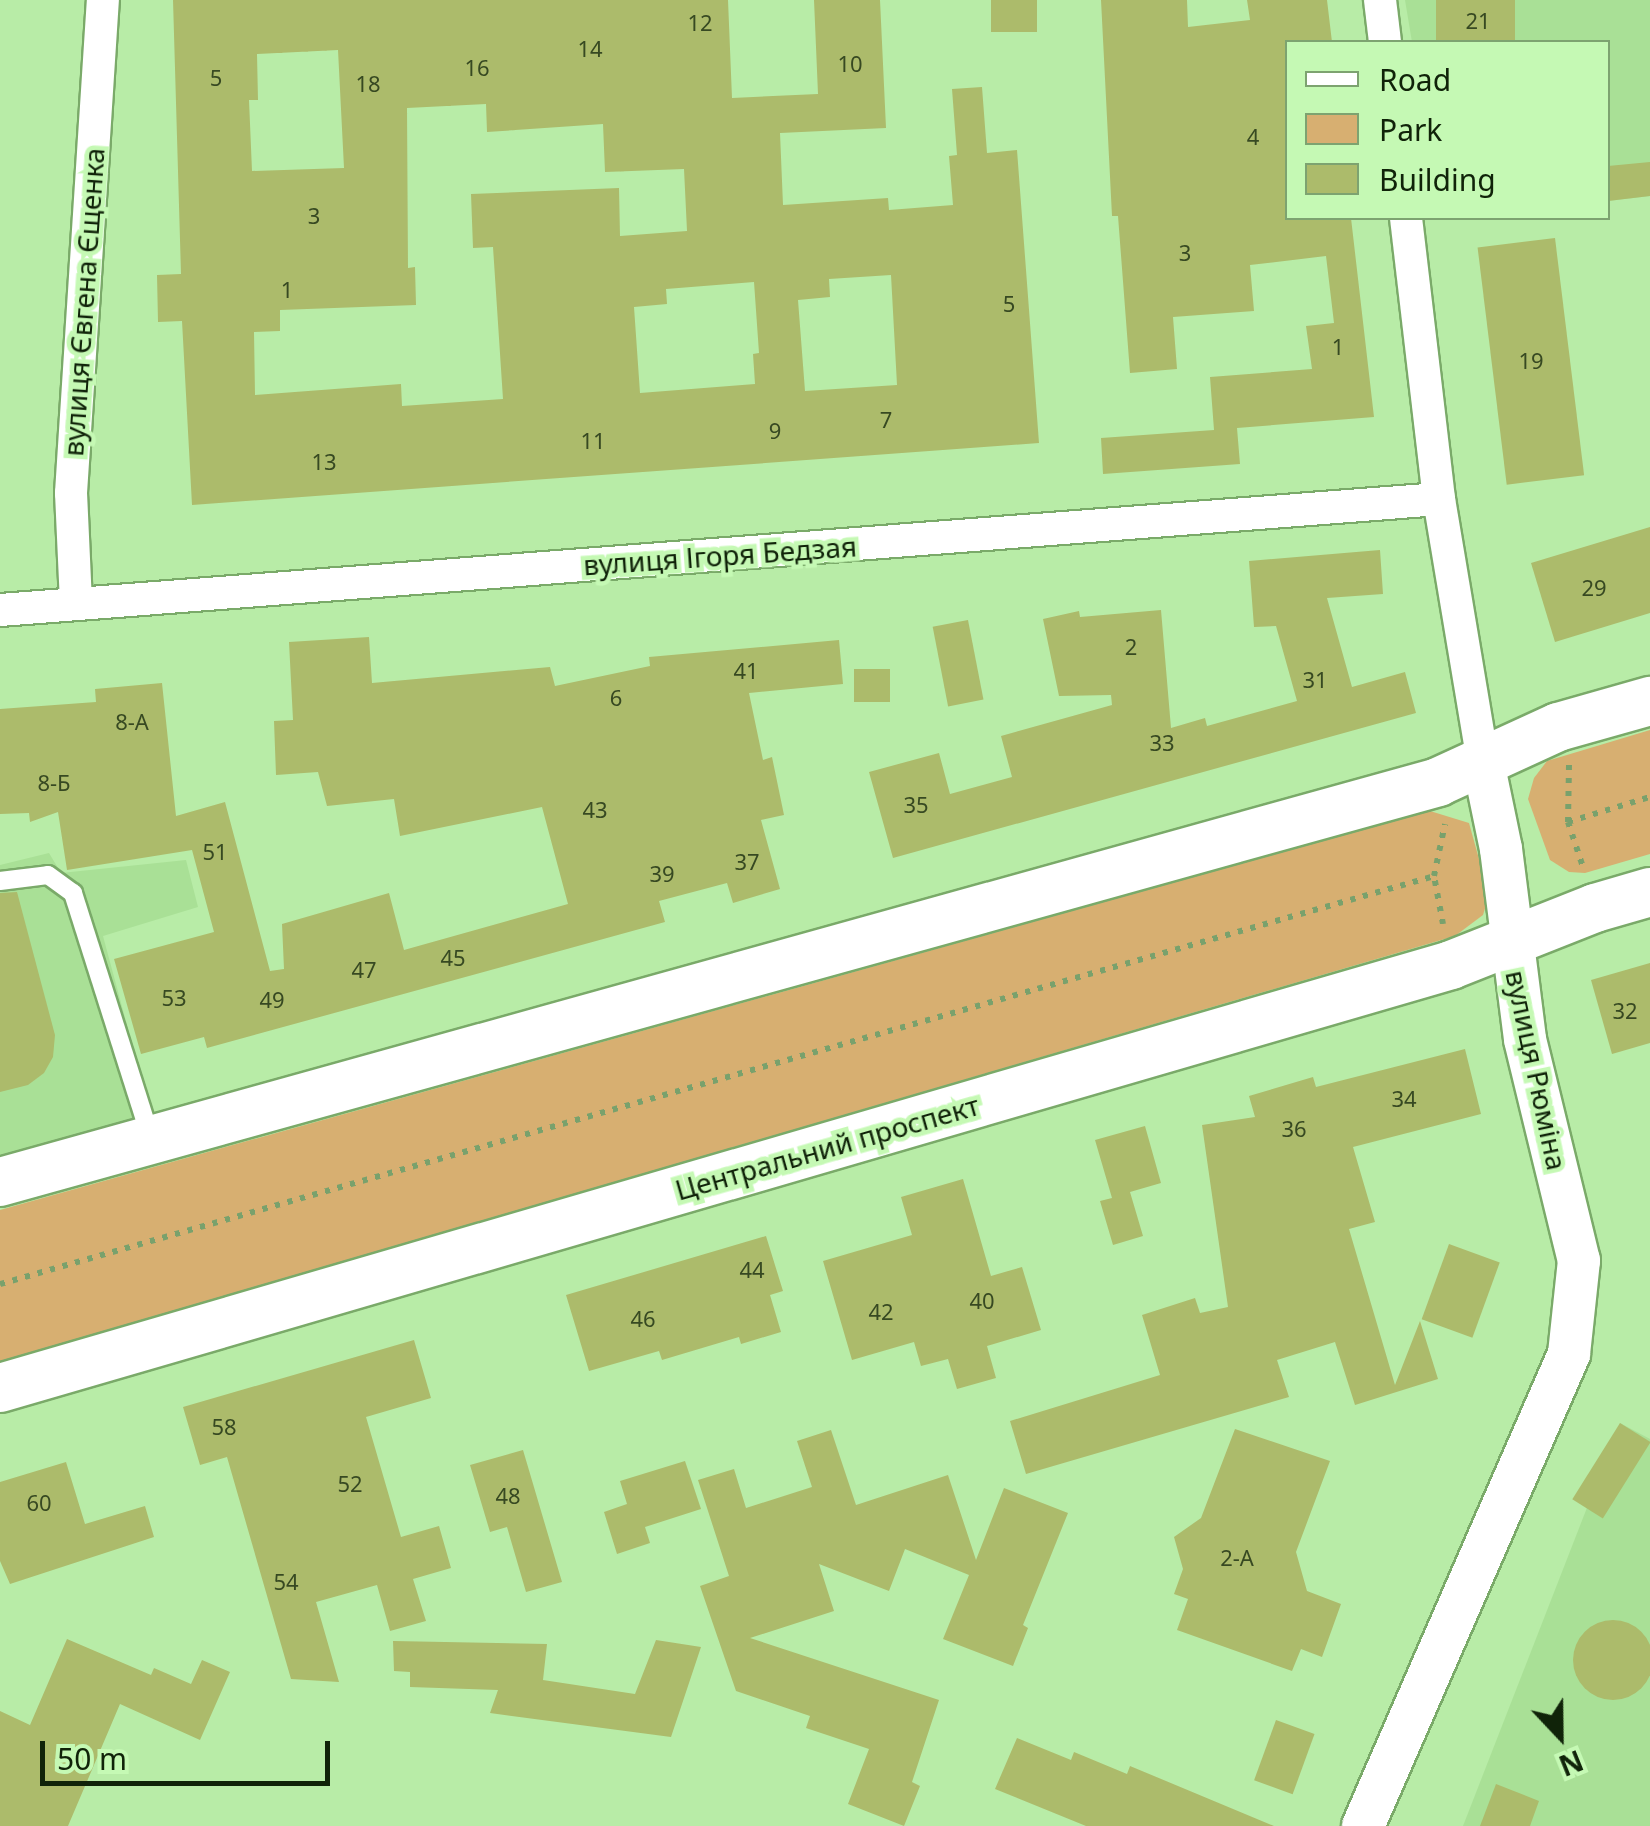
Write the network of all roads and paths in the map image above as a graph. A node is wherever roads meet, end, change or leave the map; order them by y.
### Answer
1 (103, 0) edge
2 (1380, 0) edge
3 (1386, 40) edge
4 (1406, 220) edge
5 (1439, 499) junction
6 (76, 603) junction
7 (0, 610) edge
8 (1650, 700) edge
9 (1570, 754) dead end
10 (1483, 762) junction
11 (1650, 797) edge
12 (1447, 813) dead end
13 (1568, 822) junction
14 (1585, 873) dead end
15 (1434, 876) junction
16 (0, 881) edge
17 (1650, 892) edge
18 (1446, 940) dead end
19 (1512, 941) junction
20 (151, 1139) junction
21 (0, 1182) edge
22 (0, 1284) edge
23 (0, 1388) edge
24 (1364, 1826) edge

1 - 6 street, вулиця Євгена Єщенка
2 - 3 street
4 - 5 street, вулиця Рюміна
5 - 6 street, вулиця Ігоря Бедзая
5 - 10 street, вулиця Рюміна
6 - 7 street, вулиця Ігоря Бедзая
8 - 10 main road
9 - 13 path
10 - 19 street, вулиця Рюміна
10 - 20 main road
11 - 13 path
12 - 15 path
13 - 14 path
15 - 18 path
15 - 22 path
16 - 20 lane
17 - 19 main road, Центральний проспект
19 - 23 main road, Центральний проспект
19 - 24 street, вулиця Рюміна
20 - 21 main road

